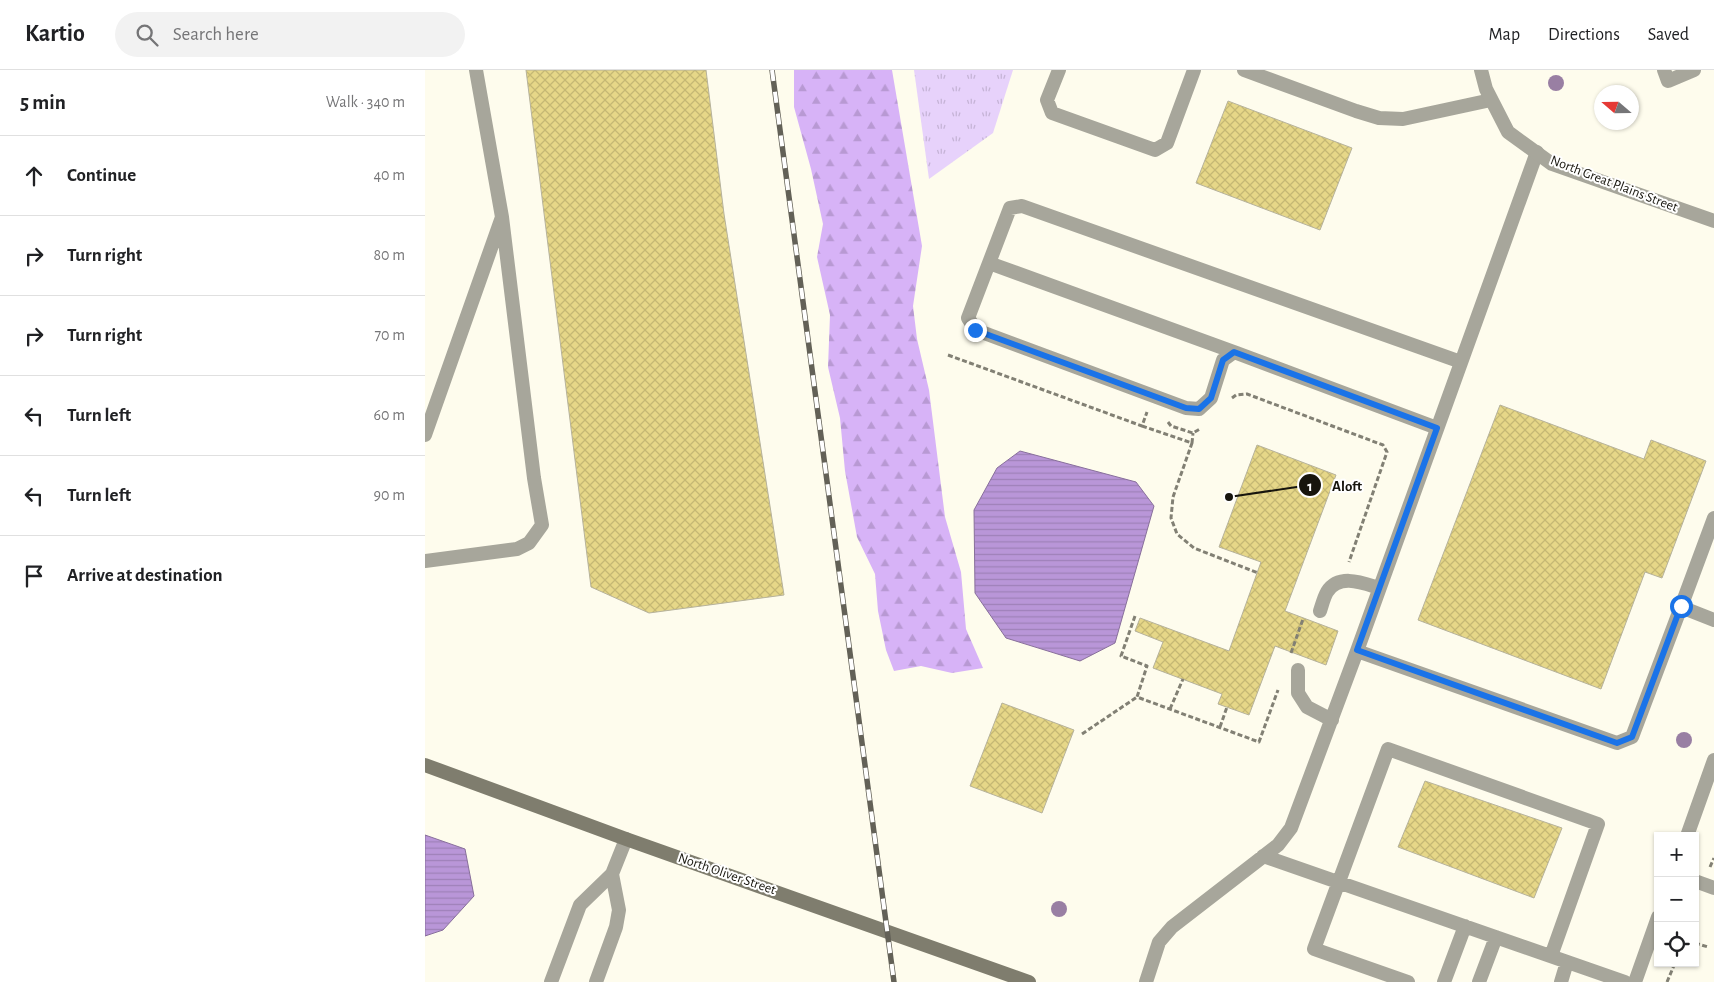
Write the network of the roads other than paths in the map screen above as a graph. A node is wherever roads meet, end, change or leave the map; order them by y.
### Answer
1 (476, 70) edge
2 (1059, 70) edge
3 (1194, 70) edge
4 (1244, 70) edge
5 (1481, 70) edge
6 (1664, 70) edge
7 (1694, 70) edge
8 (1489, 95) junction
9 (1537, 152) junction
10 (502, 217) junction
11 (1714, 221) edge
12 (989, 263) junction
13 (1234, 352) junction
14 (1461, 362) junction
15 (1437, 428) junction
16 (425, 435) edge
17 (1714, 518) edge
18 (425, 561) edge
19 (1379, 588) junction
20 (1681, 606) junction
21 (1320, 611) dead end
22 (1714, 620) edge
23 (1357, 650) junction
24 (1298, 670) dead end
25 (1332, 720) junction
26 (1714, 760) edge
27 (425, 764) edge
28 (1688, 832) edge
29 (627, 839) junction
30 (1263, 856) junction
31 (613, 874) junction
32 (1338, 882) junction
33 (1699, 882) edge
34 (1714, 888) edge
35 (1656, 922) edge
36 (1465, 926) junction
37 (1496, 938) junction
38 (1551, 956) junction
39 (1567, 962) junction
40 (551, 982) edge
41 (596, 982) edge
42 (1029, 982) edge
43 (1146, 982) edge
44 (1408, 982) edge
45 (1445, 982) edge
46 (1479, 982) edge
47 (1561, 982) edge
48 (1625, 982) edge
49 (1635, 982) edge

1 - 10 street
2 - 3 street
4 - 8 street
5 - 8 street, North Great Plains Street
6 - 7 street
8 - 9 street, North Great Plains Street
9 - 11 street, North Great Plains Street
9 - 14 street
10 - 16 street
10 - 18 street
12 - 13 street
12 - 13 street
12 - 14 street
13 - 15 street
14 - 15 street
15 - 19 street
17 - 20 street
19 - 21 street
19 - 23 street
20 - 22 street
20 - 23 street
23 - 25 street
24 - 25 street
25 - 30 street
26 - 28 street
27 - 29 main road, North Oliver Street
29 - 31 street
29 - 42 main road, North Oliver Street
30 - 32 street
30 - 43 street
31 - 40 street
31 - 41 street
32 - 36 street
32 - 38 street
32 - 44 street
33 - 34 street
35 - 49 street
36 - 37 street
36 - 45 street
37 - 38 street
37 - 46 street
38 - 39 street
39 - 47 street
39 - 48 street

